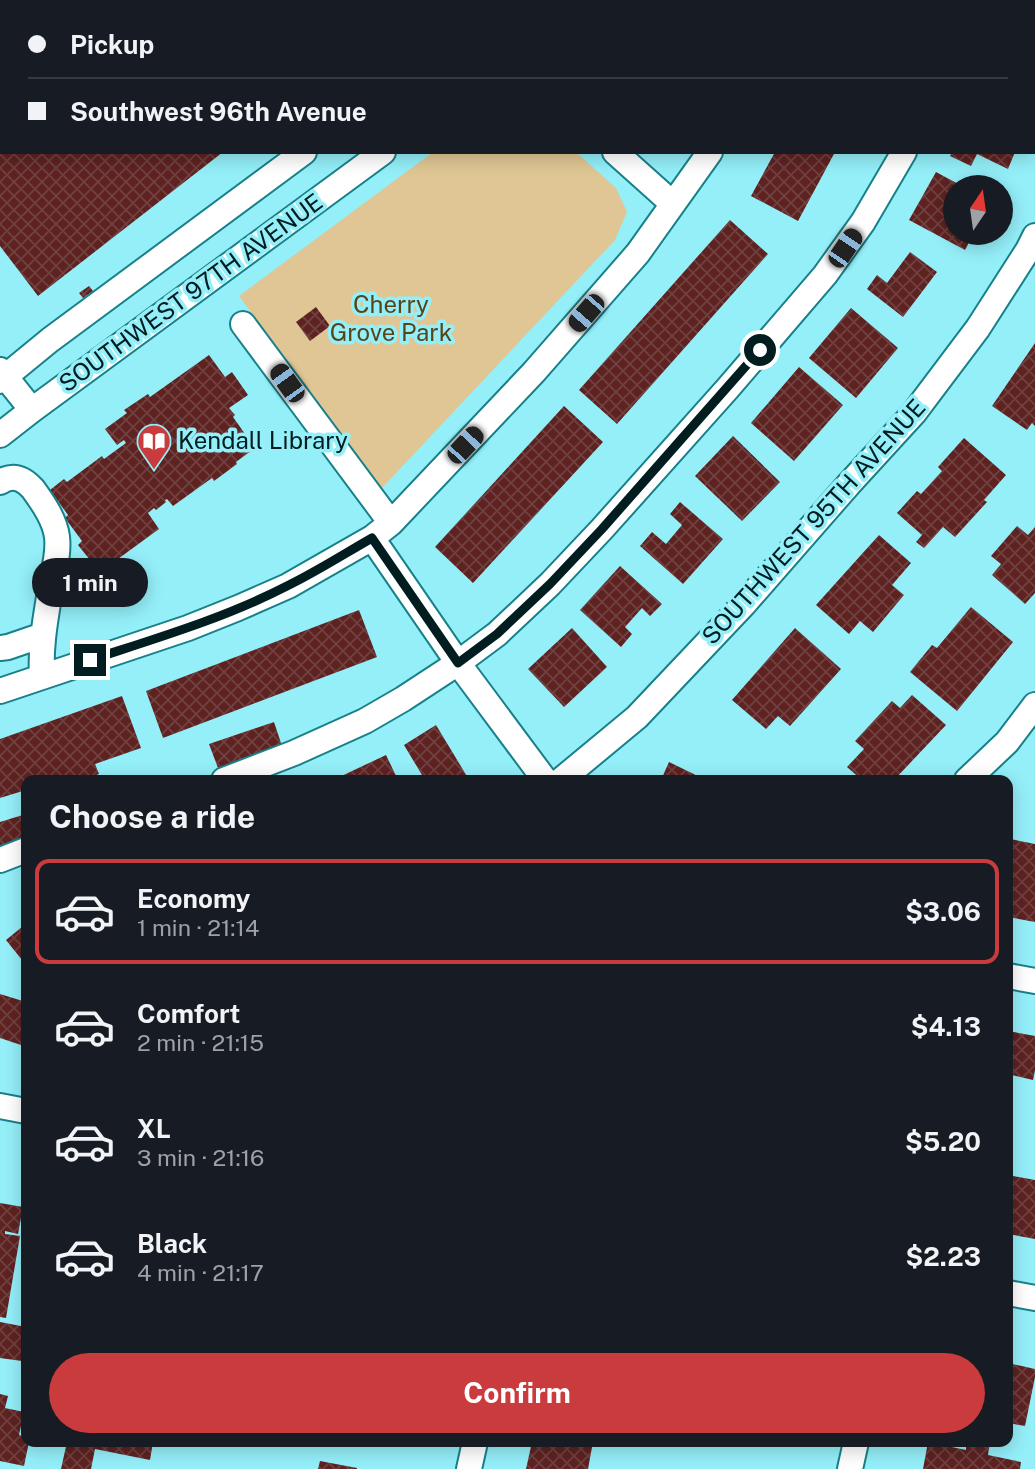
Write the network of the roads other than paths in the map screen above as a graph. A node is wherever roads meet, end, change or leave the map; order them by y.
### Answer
1 (301, 154) edge
2 (380, 154) edge
3 (617, 154) edge
4 (709, 154) edge
5 (903, 154) edge
6 (673, 204) junction
7 (1033, 247) edge
8 (243, 324) dead end
9 (2, 375) edge
10 (32, 410) junction
11 (0, 435) edge
12 (0, 482) edge
13 (381, 531) junction
14 (43, 635) junction
15 (0, 648) edge
16 (458, 663) junction
17 (42, 677) junction
18 (0, 691) edge
19 (1035, 705) edge
20 (237, 775) edge
21 (541, 775) edge
22 (567, 775) edge
23 (972, 775) edge
24 (21, 852) edge
25 (0, 860) edge
26 (1013, 977) edge
27 (1035, 981) edge
28 (0, 1106) edge
29 (21, 1110) edge
30 (1013, 1294) edge
31 (1035, 1298) edge
32 (474, 1447) edge
33 (855, 1447) edge
34 (469, 1469) edge
35 (850, 1469) edge

1 - 9 street, SOUTHWEST 97TH AVENUE
2 - 10 street, SOUTHWEST 97TH AVENUE
3 - 6 street
4 - 6 street
5 - 16 street
6 - 13 street
7 - 22 street, SOUTHWEST 95TH AVENUE
8 - 13 street
9 - 10 street
10 - 11 street, SOUTHWEST 97TH AVENUE
12 - 14 street
13 - 16 street
13 - 17 street
14 - 15 street
14 - 17 street
16 - 20 street
16 - 21 street
17 - 18 street
19 - 23 street
24 - 25 street
26 - 27 street
28 - 29 street
30 - 31 street
32 - 34 street
33 - 35 street

